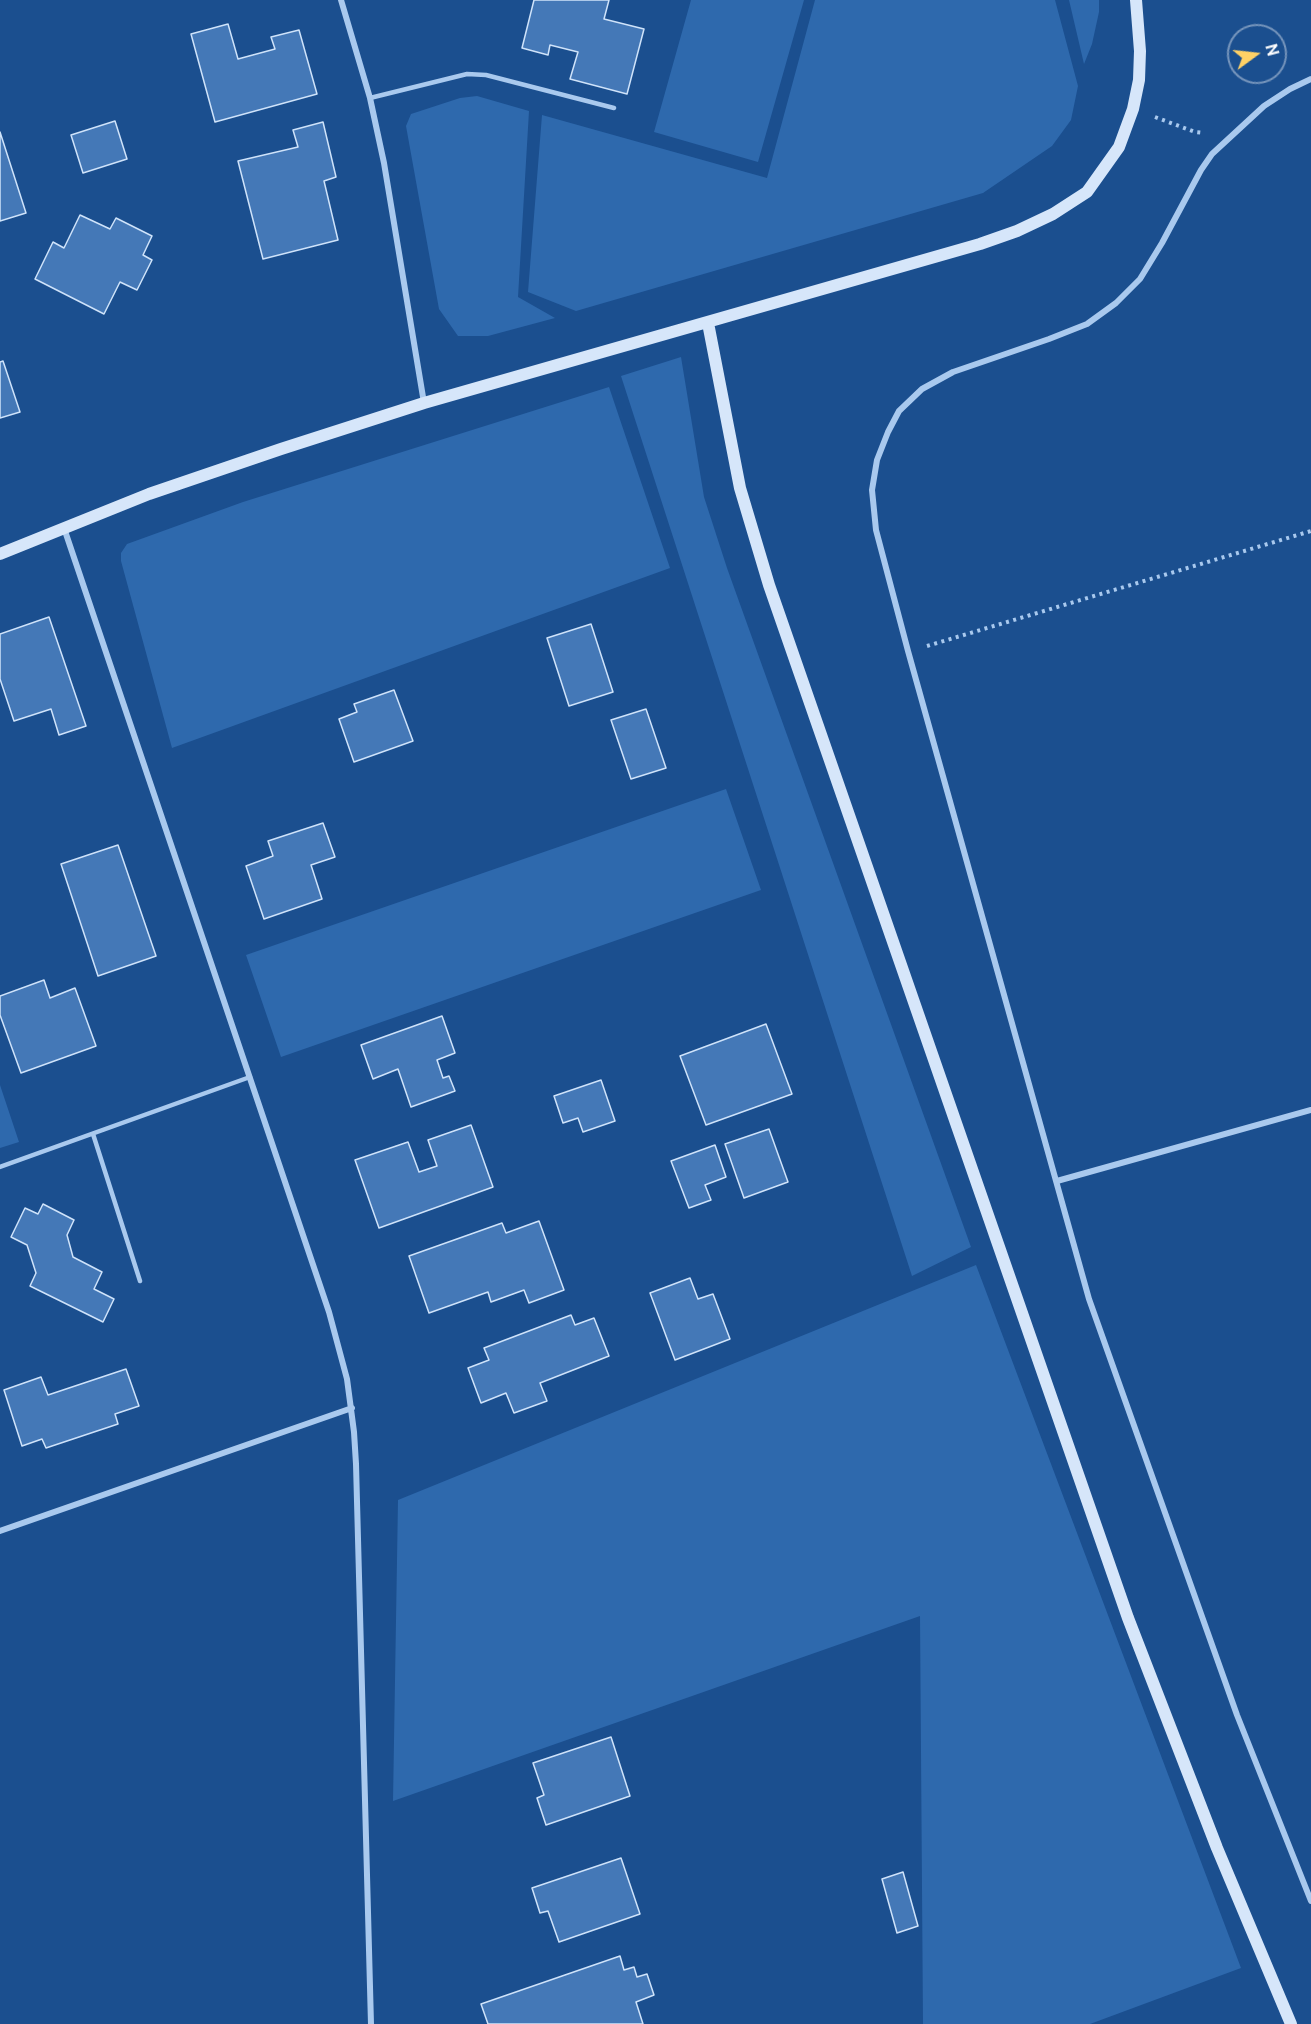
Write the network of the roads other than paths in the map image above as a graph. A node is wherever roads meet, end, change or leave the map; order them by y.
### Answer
1 (341, 0) edge
2 (1136, 0) edge
3 (1311, 79) edge
4 (370, 98) junction
5 (614, 108) dead end
6 (708, 323) junction
7 (424, 403) junction
8 (64, 528) junction
9 (0, 554) edge
10 (250, 1077) junction
11 (1311, 1110) edge
12 (93, 1134) junction
13 (0, 1167) edge
14 (1056, 1181) junction
15 (140, 1281) dead end
16 (352, 1408) junction
17 (0, 1531) edge
18 (1311, 1901) edge
19 (371, 2024) edge
20 (1290, 2024) edge

1 - 4 street
2 - 6 main road
3 - 14 street
4 - 5 lane
4 - 7 street
6 - 7 main road
6 - 20 main road
7 - 8 main road
8 - 9 main road
8 - 10 street
10 - 12 lane
10 - 16 street
11 - 14 street
12 - 13 lane
12 - 15 lane
14 - 18 street
16 - 17 street
16 - 19 street

